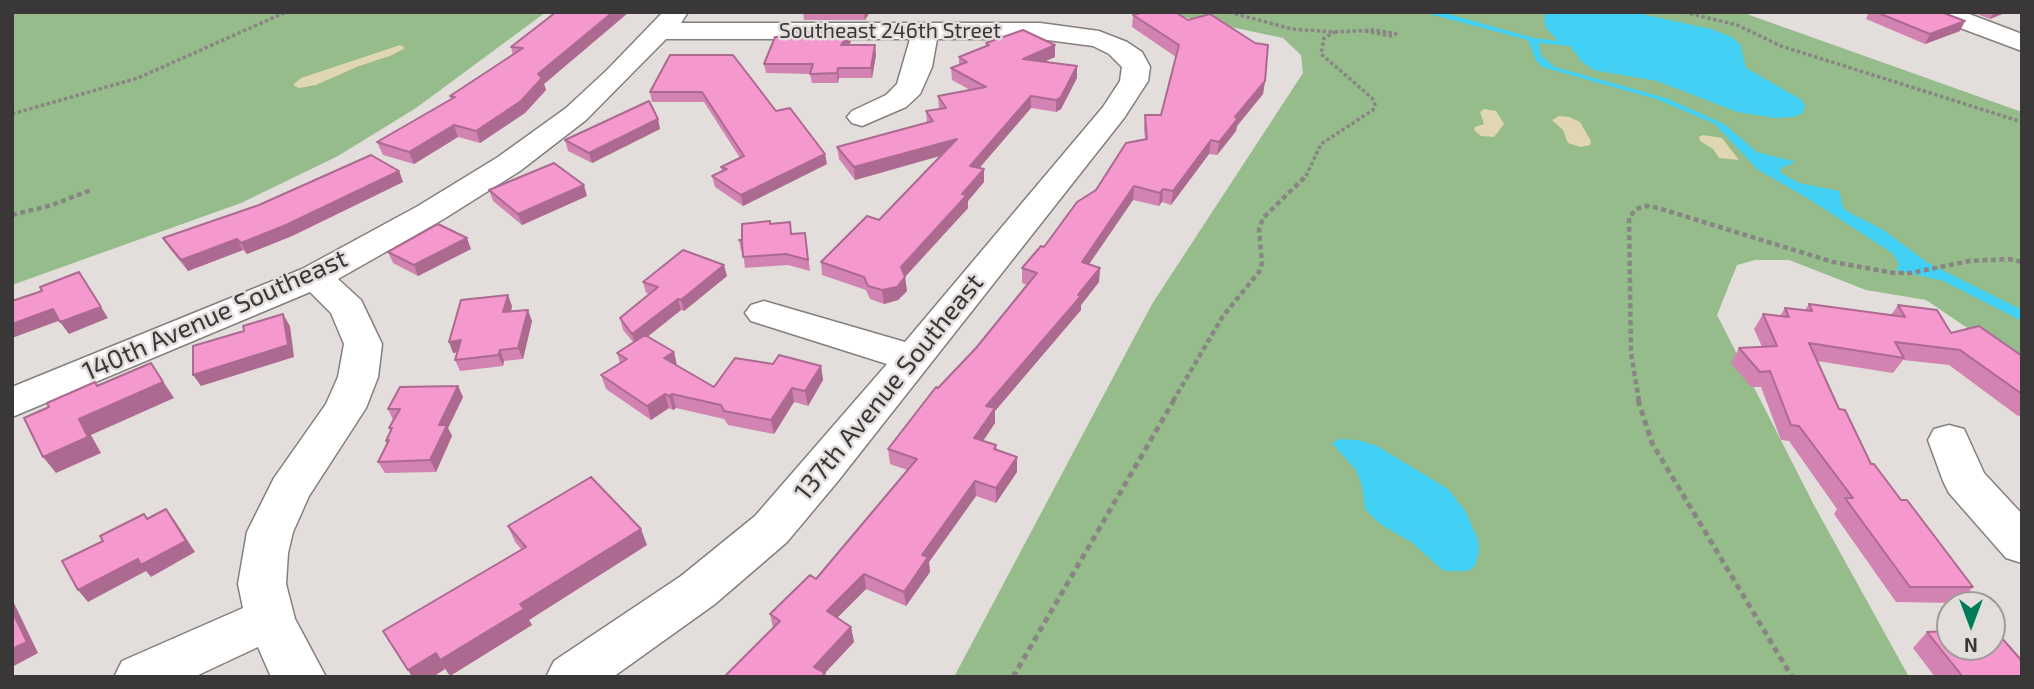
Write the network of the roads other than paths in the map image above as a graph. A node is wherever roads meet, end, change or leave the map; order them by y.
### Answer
1 (1940, 12) edge
2 (668, 21) edge
3 (925, 31) junction
4 (2022, 43) edge
5 (1118, 48) joint
6 (862, 117) dead end
7 (315, 277) junction
8 (764, 313) dead end
9 (913, 358) junction
10 (12, 403) edge
11 (1949, 440) dead end
12 (2022, 545) edge
13 (270, 619) junction
14 (140, 677) edge
15 (300, 677) edge
16 (572, 677) edge

1 - 4 street
2 - 3 street, Southeast 246th Street
2 - 7 street, 140th Avenue Southeast
3 - 5 street, Southeast 246th Street
3 - 6 street
5 - 9 street, 137th Avenue Southeast
7 - 10 street, 140th Avenue Southeast
7 - 13 street
8 - 9 street
9 - 16 street, 137th Avenue Southeast
11 - 12 street
13 - 14 street
13 - 15 street

